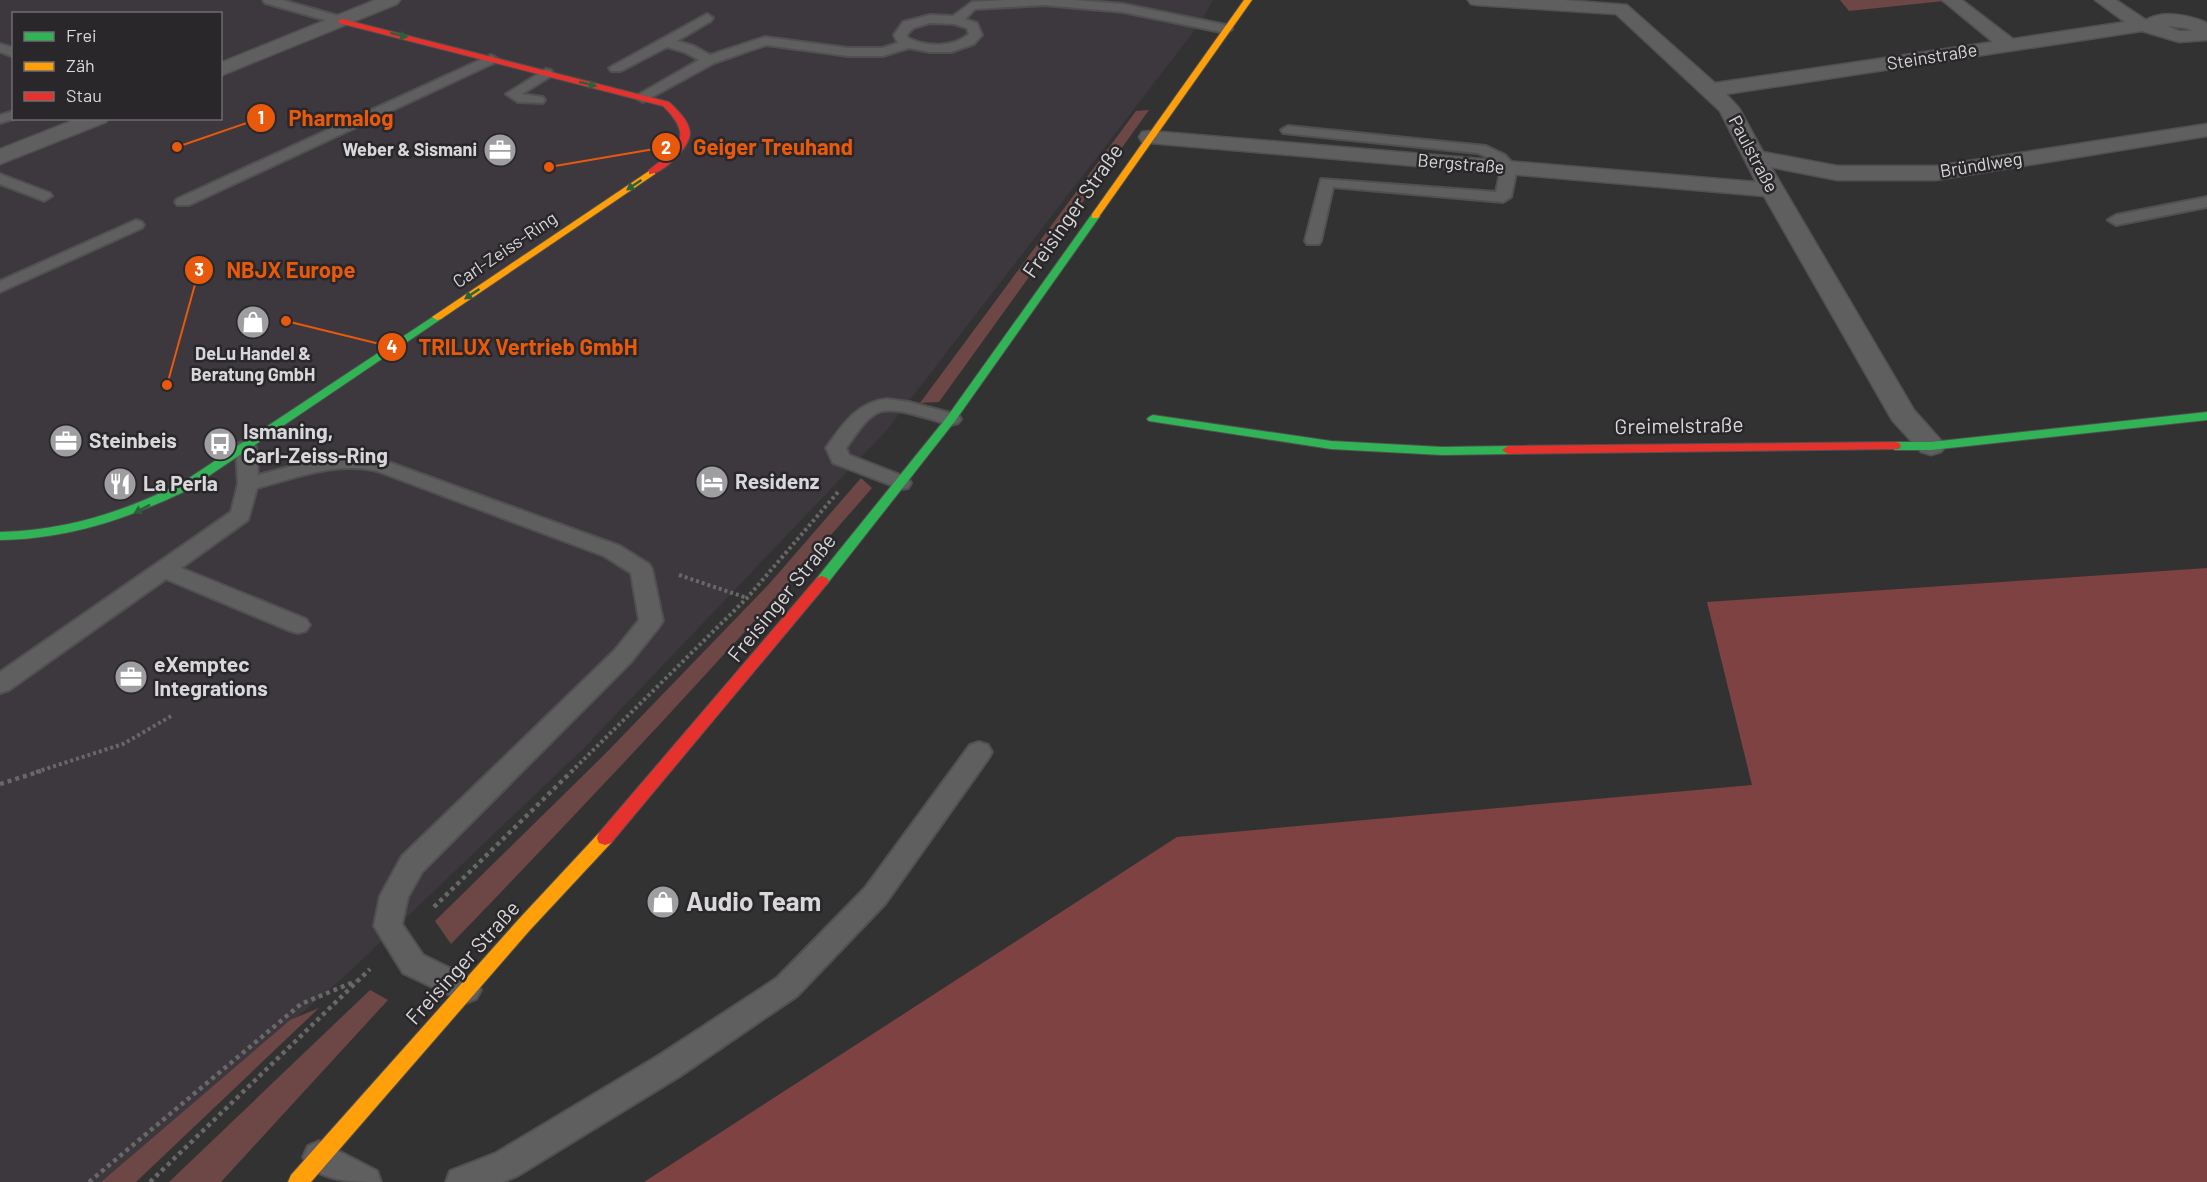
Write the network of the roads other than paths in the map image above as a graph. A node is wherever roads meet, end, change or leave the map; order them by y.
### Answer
1 (269, 0) edge
2 (391, 0) edge
3 (1248, 0) edge
4 (1477, 0) edge
5 (1951, 0) edge
6 (2104, 0) edge
7 (1621, 4) edge
8 (707, 18) dead end
9 (956, 20) junction
10 (342, 21) junction
11 (2148, 26) junction
12 (1226, 29) junction
13 (2202, 29) edge
14 (666, 42) junction
15 (909, 44) junction
16 (2009, 45) junction
17 (491, 59) junction
18 (709, 60) junction
19 (616, 68) dead end
20 (222, 69) edge
21 (546, 73) junction
22 (1711, 90) junction
23 (644, 98) junction
24 (538, 100) dead end
25 (94, 120) edge
26 (1288, 130) dead end
27 (2207, 130) edge
28 (1150, 137) junction
29 (0, 157) edge
30 (1754, 157) junction
31 (1509, 168) junction
32 (0, 179) edge
33 (18, 185) junction
34 (1772, 190) junction
35 (0, 193) edge
36 (44, 196) dead end
37 (183, 202) dead end
38 (2207, 202) edge
39 (2116, 220) dead end
40 (136, 225) dead end
41 (1313, 241) dead end
42 (0, 287) edge
43 (2207, 416) edge
44 (951, 419) junction
45 (1153, 419) dead end
46 (1931, 446) junction
47 (246, 447) junction
48 (901, 483) junction
49 (248, 484) junction
50 (0, 536) edge
51 (163, 569) junction
52 (298, 625) dead end
53 (0, 684) edge
54 (979, 752) dead end
55 (466, 990) junction
56 (319, 1157) junction
57 (298, 1182) edge
58 (365, 1182) edge
59 (462, 1182) edge

1 - 10 lane
2 - 10 street
3 - 12 street, Freisinger Straße
4 - 7 street, Paulstraße
5 - 16 street
6 - 11 street
7 - 22 street, Paulstraße
8 - 14 lane
9 - 12 lane
9 - 15 lane
9 - 15 lane
10 -> 17 street, Carl-Zeiss-Ring
10 - 20 street
11 - 13 street, Steinstraße
11 - 16 street, Steinstraße
12 - 28 street, Freisinger Straße
14 - 18 lane
14 - 19 lane
15 - 18 lane
16 - 22 street, Steinstraße
17 - 21 street, Carl-Zeiss-Ring
17 - 37 lane
18 - 23 lane
21 -> 23 street, Carl-Zeiss-Ring
21 - 24 lane
22 - 30 street, Paulstraße
23 -> 47 street, Carl-Zeiss-Ring
25 - 29 street
26 - 31 lane
27 - 30 street, Bründlweg
28 - 31 street, Bergstraße
28 - 44 street, Freisinger Straße
30 - 34 street, Paulstraße
31 - 34 street, Bergstraße
31 - 41 lane
32 - 33 lane
33 - 35 lane
33 - 36 lane
34 - 46 street, Paulstraße
38 - 39 lane
40 - 42 lane
43 - 46 street, Greimelstraße
44 - 48 street, Freisinger Straße
44 - 48 lane
45 - 46 street, Greimelstraße
47 - 49 lane
47 -> 50 street, Carl-Zeiss-Ring
48 - 55 street, Freisinger Straße
49 - 51 lane
49 - 55 lane
51 - 52 lane
51 - 53 lane
54 - 59 lane
55 - 56 street, Freisinger Straße
56 - 57 street, Freisinger Straße
56 - 58 lane

